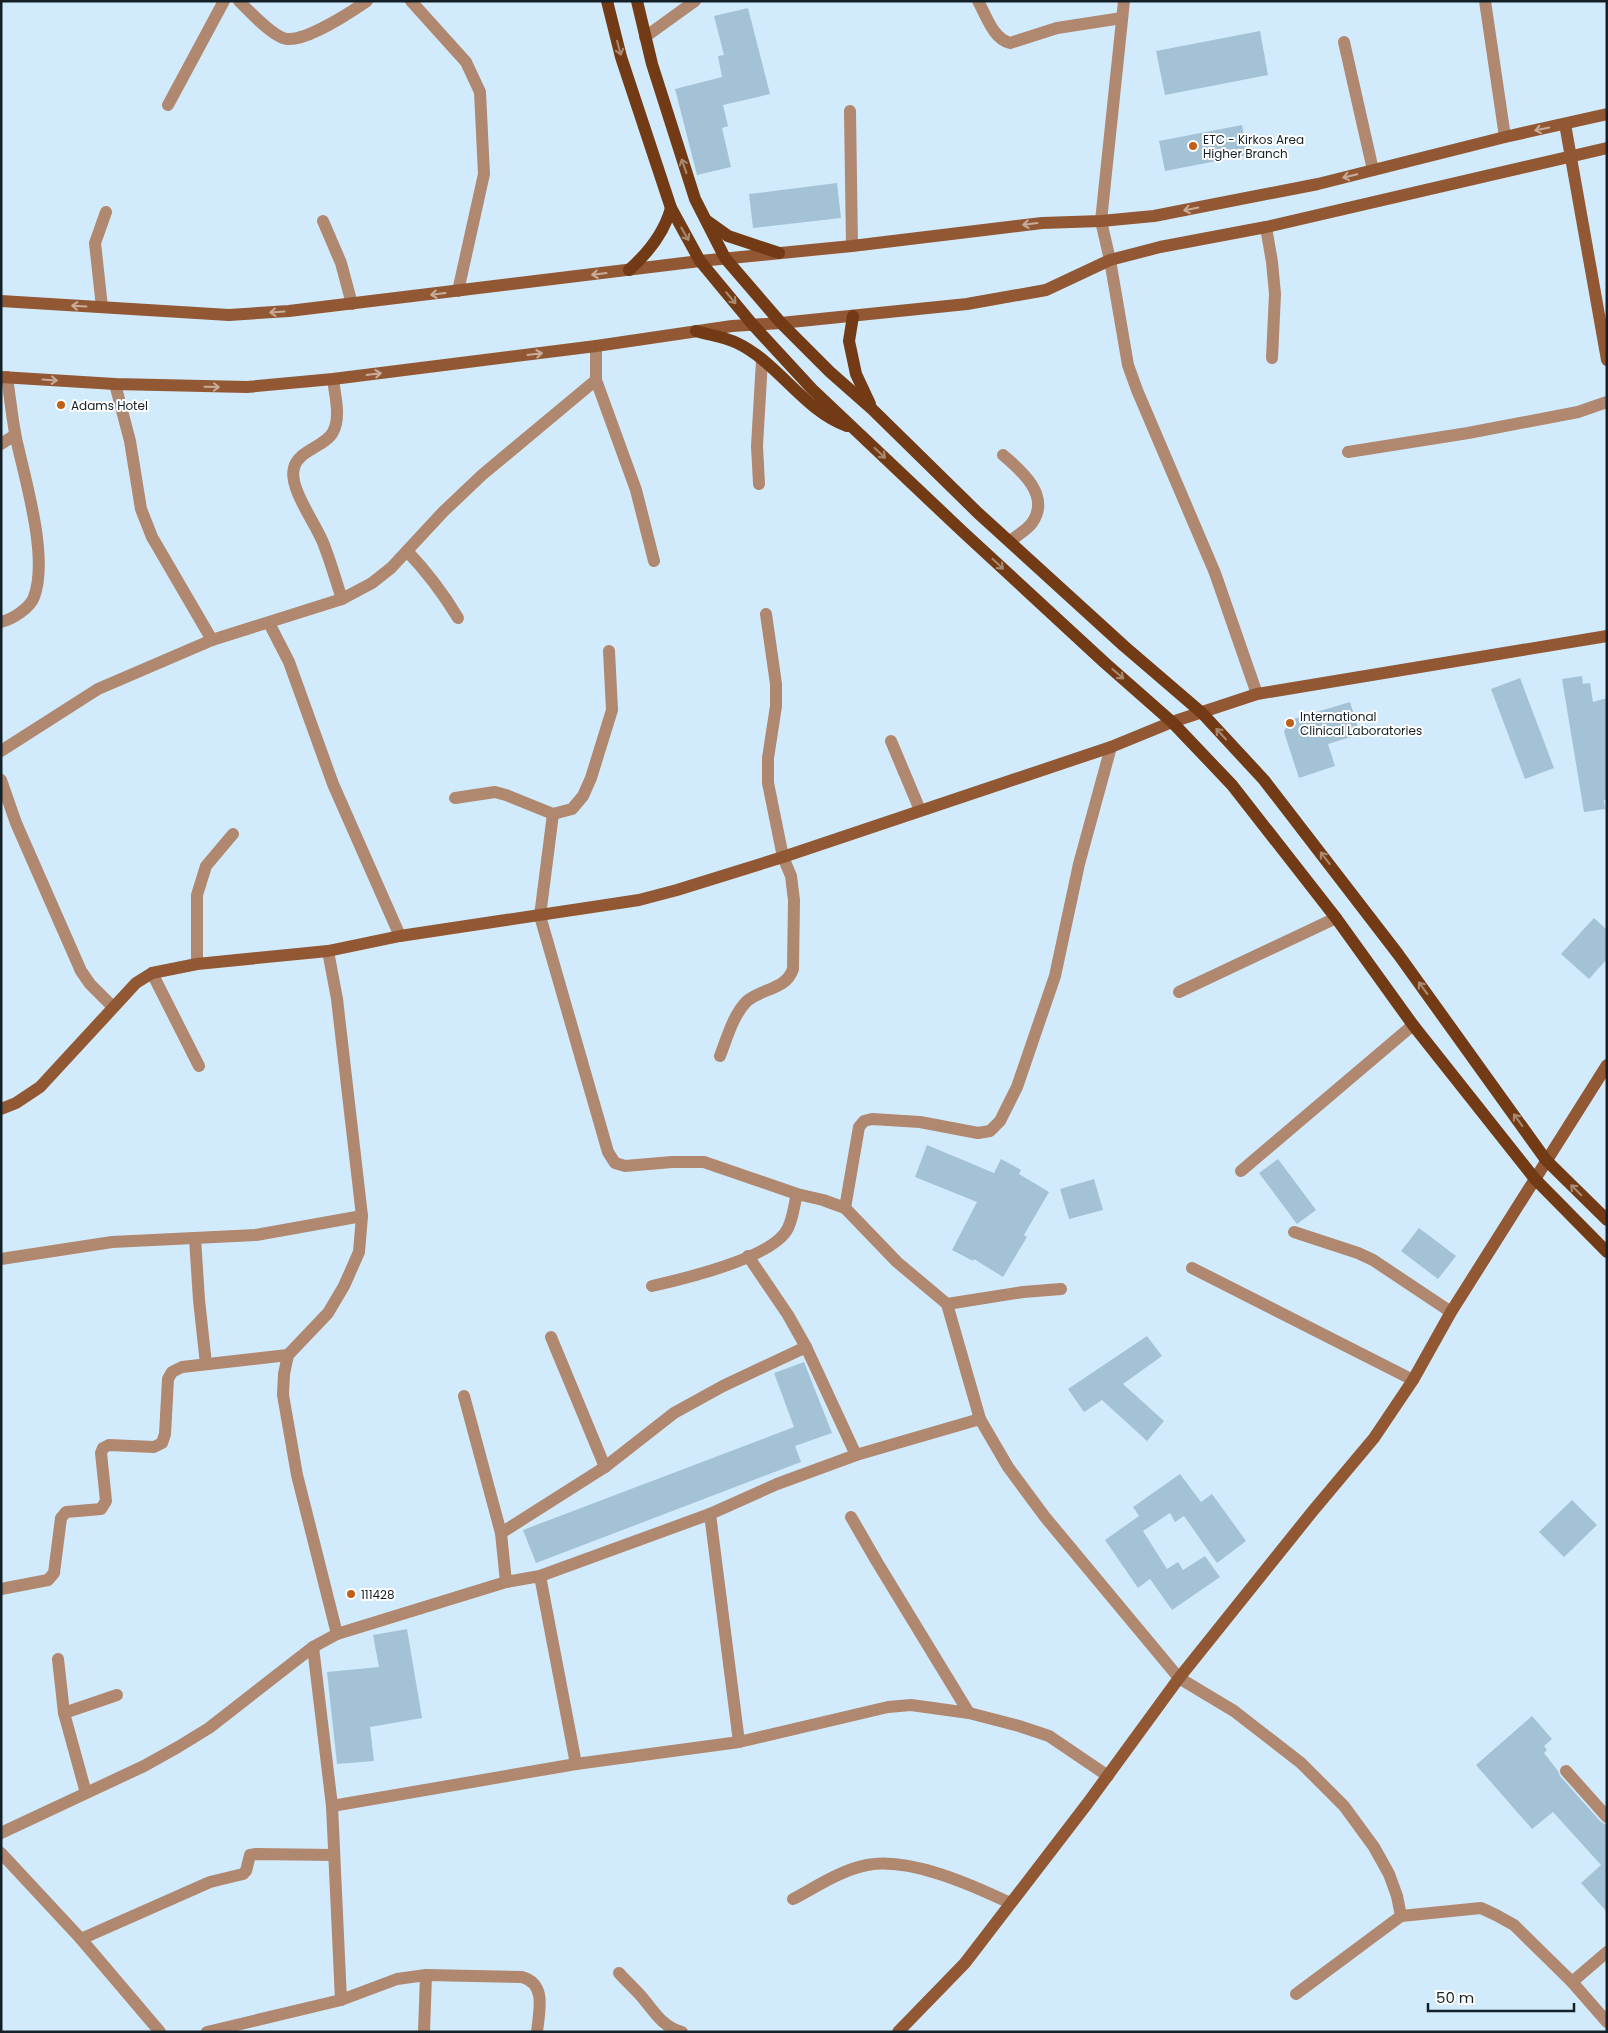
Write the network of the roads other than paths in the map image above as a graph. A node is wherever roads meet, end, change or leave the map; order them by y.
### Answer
1 (224, 1) edge
2 (239, 1) edge
3 (367, 1) edge
4 (411, 1) edge
5 (607, 1) edge
6 (637, 1) edge
7 (695, 1) edge
8 (978, 1) edge
9 (1124, 1) edge
10 (1485, 1) edge
11 (1122, 18) junction
12 (645, 37) junction
13 (1344, 42) dead end
14 (168, 105) dead end
15 (850, 111) dead end
16 (1607, 114) edge
17 (1565, 124) junction
18 (1505, 137) junction
19 (1607, 148) edge
20 (1571, 157) junction
21 (1373, 170) junction
22 (671, 208) junction
23 (106, 212) dead end
24 (703, 218) junction
25 (323, 221) dead end
26 (1101, 221) junction
27 (1266, 227) junction
28 (852, 246) junction
29 (779, 253) junction
30 (726, 258) junction
31 (700, 260) junction
32 (1110, 260) junction
33 (629, 270) junction
34 (458, 291) junction
35 (1, 301) edge
36 (352, 304) junction
37 (102, 307) junction
38 (853, 316) junction
39 (781, 324) junction
40 (753, 325) junction
41 (696, 331) junction
42 (596, 346) junction
43 (1272, 358) dead end
44 (762, 360) junction
45 (1607, 360) edge
46 (4, 377) edge
47 (333, 379) junction
48 (596, 380) junction
49 (115, 384) junction
50 (1607, 402) edge
51 (872, 409) junction
52 (854, 429) junction
53 (15, 435) junction
54 (1, 444) edge
55 (1348, 452) dead end
56 (1003, 455) dead end
57 (759, 484) dead end
58 (1011, 541) junction
59 (406, 551) junction
60 (654, 561) dead end
61 (342, 600) junction
62 (766, 614) dead end
63 (458, 618) dead end
64 (1, 622) edge
65 (269, 623) junction
66 (1607, 636) edge
67 (212, 640) junction
68 (609, 651) dead end
69 (1257, 694) junction
70 (1202, 713) junction
71 (1172, 722) junction
72 (891, 741) dead end
73 (1111, 747) junction
74 (1, 751) edge
75 (1, 780) edge
76 (454, 798) dead end
77 (920, 810) junction
78 (553, 814) junction
79 (233, 834) dead end
80 (783, 857) junction
81 (540, 916) junction
82 (1336, 918) junction
83 (400, 936) junction
84 (328, 951) junction
85 (198, 964) junction
86 (152, 973) junction
87 (1178, 992) dead end
88 (113, 1007) junction
89 (1414, 1025) junction
90 (720, 1056) dead end
91 (1607, 1064) edge
92 (199, 1066) dead end
93 (1, 1109) edge
94 (1546, 1160) junction
95 (1241, 1171) dead end
96 (1535, 1179) junction
97 (797, 1194) junction
98 (845, 1208) junction
99 (362, 1216) junction
100 (1607, 1220) edge
101 (1294, 1232) dead end
102 (195, 1238) junction
103 (1607, 1252) edge
104 (748, 1256) junction
105 (1, 1259) edge
106 (1192, 1268) dead end
107 (652, 1286) dead end
108 (1061, 1289) dead end
109 (947, 1304) junction
110 (1451, 1312) junction
111 (551, 1337) dead end
112 (806, 1347) junction
113 (288, 1355) junction
114 (206, 1364) junction
115 (1413, 1380) junction
116 (464, 1396) dead end
117 (980, 1419) junction
118 (856, 1456) junction
119 (605, 1467) junction
120 (710, 1514) junction
121 (851, 1516) dead end
122 (501, 1533) junction
123 (540, 1576) junction
124 (506, 1582) junction
125 (1, 1589) edge
126 (337, 1634) junction
127 (313, 1647) junction
128 (58, 1659) dead end
129 (1179, 1678) junction
130 (117, 1695) dead end
131 (64, 1713) junction
132 (969, 1713) junction
133 (739, 1742) junction
134 (576, 1764) junction
135 (1566, 1771) dead end
136 (1108, 1776) junction
137 (86, 1793) junction
138 (332, 1806) junction
139 (1607, 1817) edge
140 (1, 1833) edge
141 (1, 1853) edge
142 (334, 1854) junction
143 (794, 1899) dead end
144 (1010, 1903) junction
145 (1401, 1916) junction
146 (81, 1939) junction
147 (1607, 1952) edge
148 (619, 1973) dead end
149 (426, 1975) junction
150 (1572, 1982) junction
151 (1296, 1994) dead end
152 (341, 2000) junction
153 (1607, 2022) edge
154 (160, 2032) edge
155 (206, 2032) edge
156 (424, 2032) edge
157 (537, 2032) edge
158 (682, 2032) edge
159 (898, 2032) edge

1 - 14 street
2 - 3 street
4 - 34 street
5 -> 22 main road
6 - 12 main road
7 - 12 street
8 - 11 street
9 - 11 street
10 - 18 street
11 - 26 street
24 -> 12 main road
13 - 21 street
15 - 28 street
16 - 17 main road
17 -> 18 main road
17 - 20 main road
18 - 21 main road
19 - 20 main road
20 - 27 main road
20 - 45 main road
21 -> 26 main road
22 -> 31 main road
22 - 33 main road
23 - 37 street
24 - 29 main road
24 - 30 main road
25 - 36 street
26 -> 28 main road
26 - 32 street
27 - 32 main road
27 - 43 street
28 - 29 main road
29 - 30 main road
30 - 31 main road
30 - 39 main road
31 - 33 main road
31 -> 40 main road
32 - 38 main road
32 - 69 street
33 -> 34 main road
34 -> 36 main road
37 -> 35 main road
36 -> 37 main road
38 - 39 main road
38 - 51 main road
39 - 40 main road
39 - 51 main road
40 - 41 main road
40 - 52 main road
41 - 42 main road
41 - 44 main road
47 -> 42 main road
42 - 48 street
44 - 52 main road
44 - 57 street
46 -> 49 main road
46 - 53 street
49 -> 47 main road
47 - 61 street
48 - 59 street
48 - 60 street
49 - 67 street
50 - 55 street
51 - 58 main road
52 -> 71 main road
53 - 54 street
53 - 64 street
56 - 58 street
58 - 70 main road
59 - 61 street
59 - 63 street
61 - 65 street
62 - 80 street
65 - 67 street
65 - 83 street
66 - 69 main road
67 - 74 street
68 - 78 street
69 - 70 main road
70 - 71 main road
94 -> 70 main road
71 - 73 main road
71 - 82 main road
72 - 77 street
73 - 77 main road
73 - 98 street
75 - 88 street
76 - 78 street
77 - 80 main road
78 - 81 street
79 - 85 street
80 - 81 main road
80 - 90 street
81 - 83 main road
81 - 97 street
82 - 87 street
82 - 89 main road
83 - 84 main road
84 - 85 main road
84 - 99 street
85 - 86 main road
86 - 88 main road
86 - 92 street
88 - 93 main road
89 - 95 street
89 - 96 main road
91 - 94 main road
94 - 96 main road
100 -> 94 main road
96 - 103 main road
96 - 110 main road
97 - 98 street
97 - 104 street
98 - 109 street
99 - 102 street
99 - 113 street
101 - 110 street
102 - 105 street
102 - 114 street
104 - 107 street
104 - 112 street
106 - 115 street
108 - 109 street
109 - 117 street
110 - 115 main road
111 - 119 street
112 - 118 street
112 - 119 street
113 - 114 street
113 - 126 street
114 - 125 street
115 - 129 main road
116 - 122 street
117 - 118 street
117 - 129 street
118 - 120 street
119 - 122 street
120 - 123 street
120 - 133 street
121 - 132 street
122 - 124 street
123 - 124 street
123 - 134 street
124 - 126 street
126 - 127 street
127 - 137 street
127 - 138 street
128 - 131 street
129 - 136 main road
129 - 145 street
130 - 131 street
131 - 137 street
132 - 133 street
132 - 136 street
133 - 134 street
134 - 138 street
135 - 139 street
136 - 144 main road
137 - 140 street
138 - 142 street
141 - 146 street
142 - 146 street
142 - 152 street
143 - 144 street
144 - 159 main road
145 - 150 street
145 - 151 street
146 - 154 street
147 - 150 street
148 - 158 street
149 - 152 street
149 - 156 street
149 - 157 street
150 - 153 street
152 - 155 street

